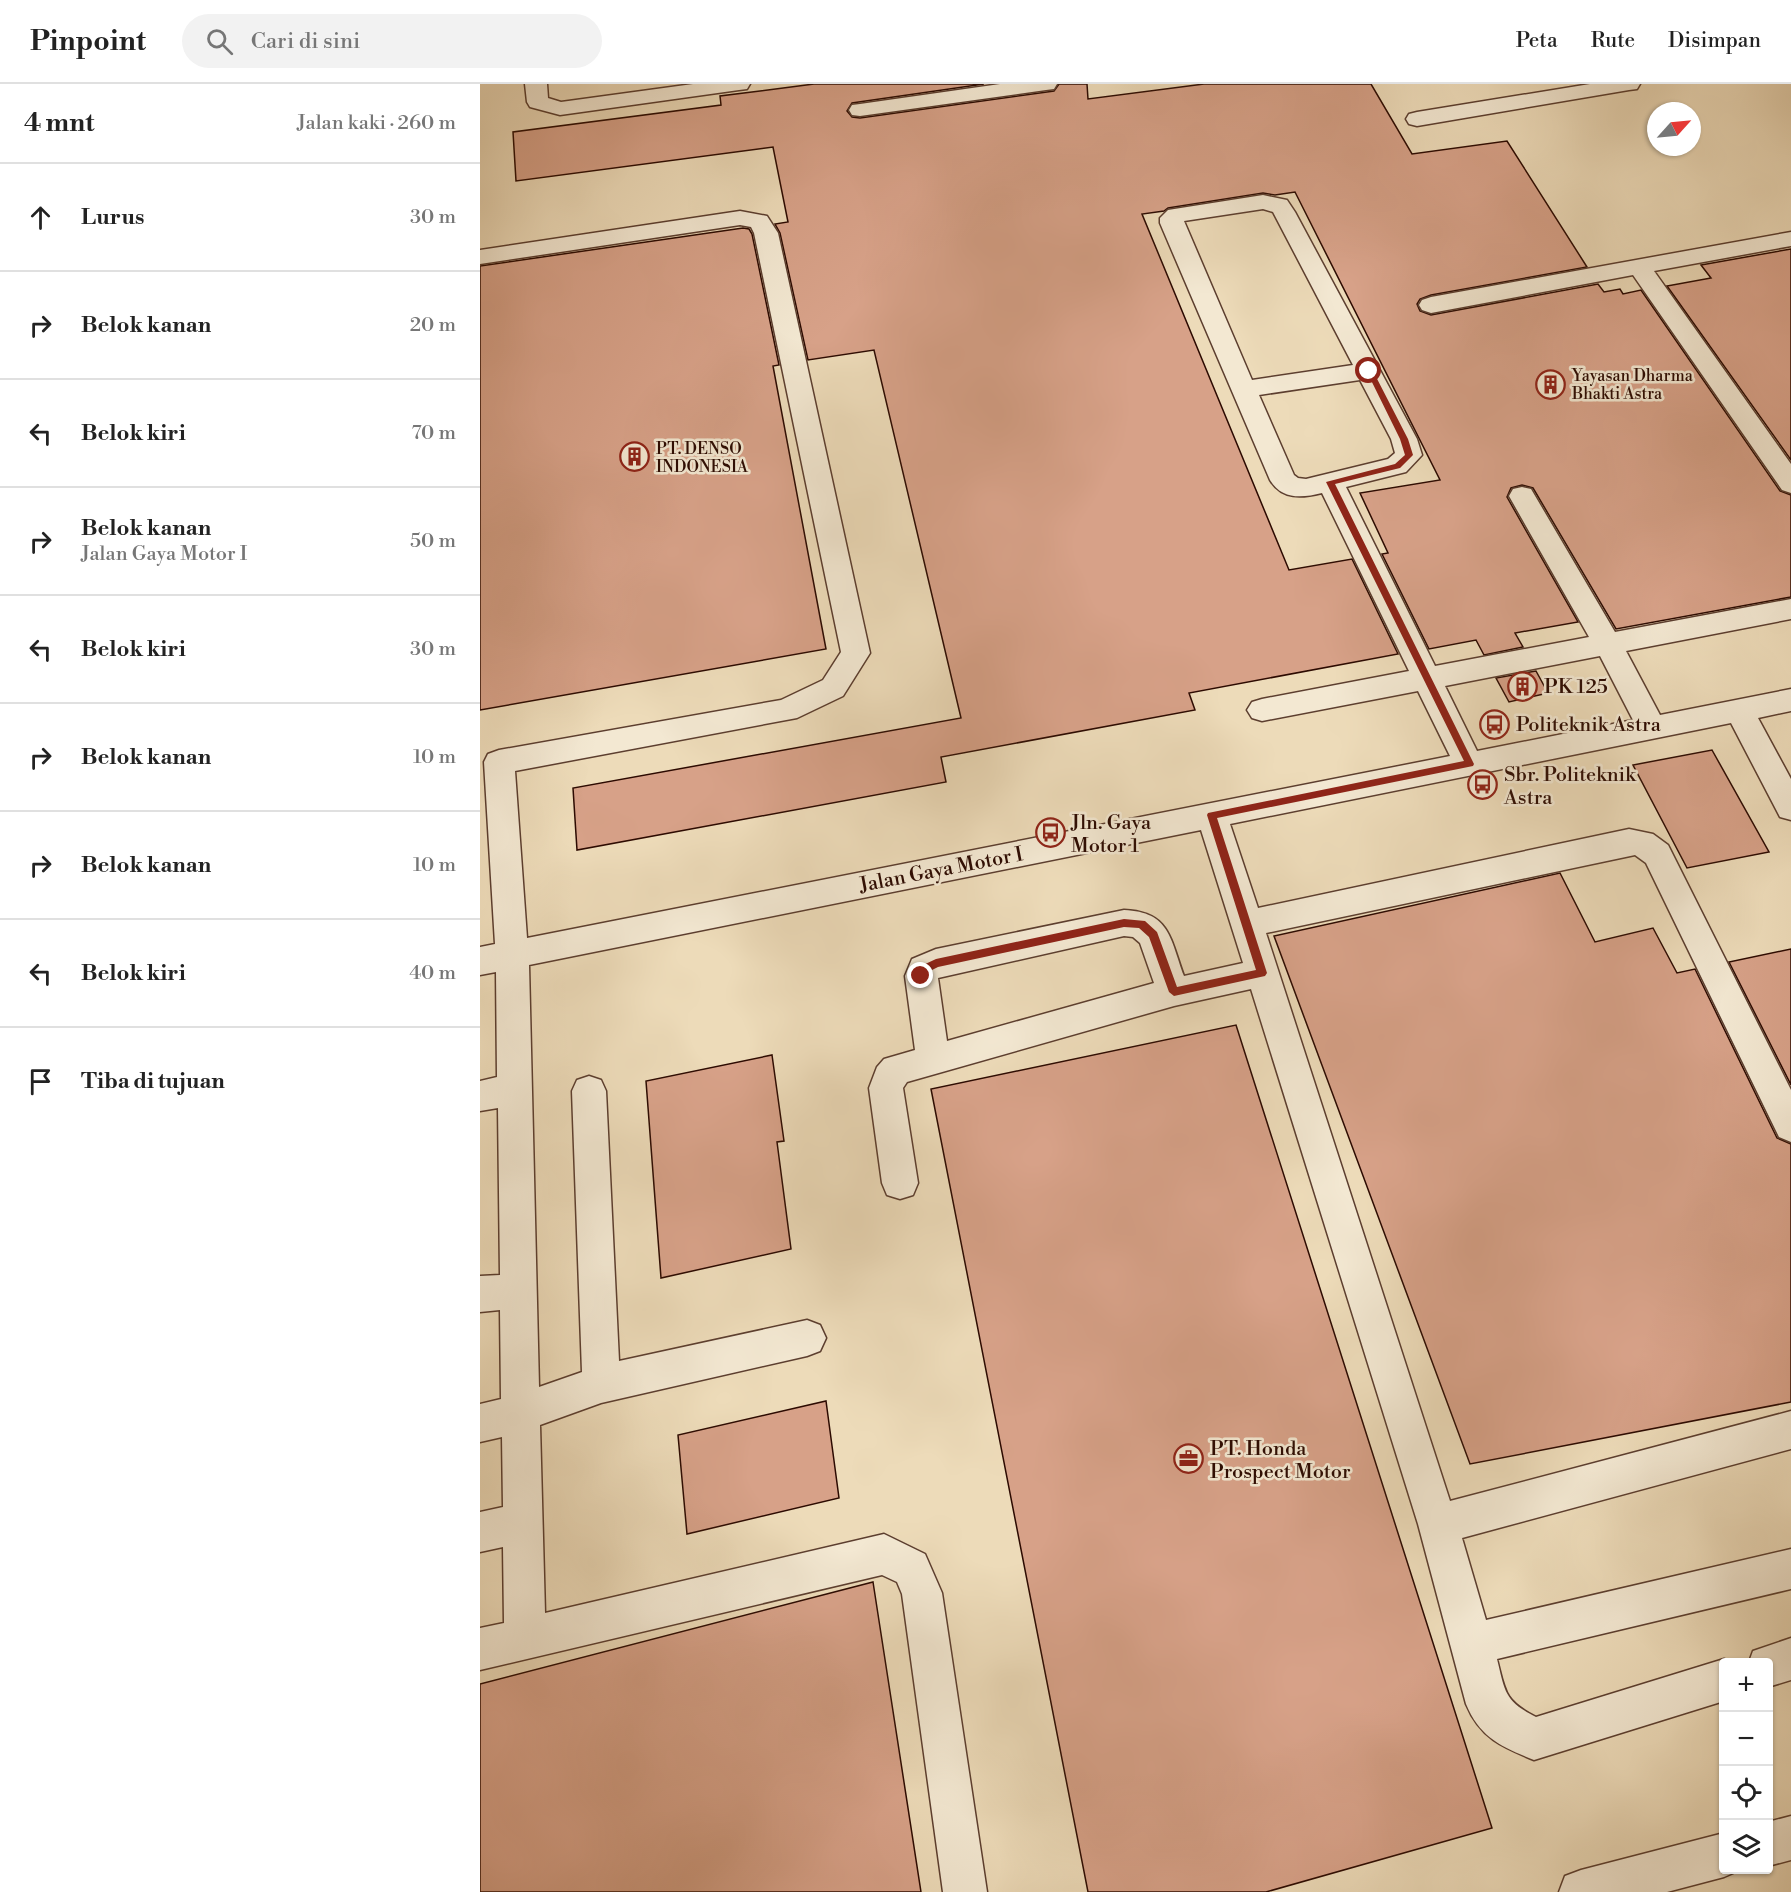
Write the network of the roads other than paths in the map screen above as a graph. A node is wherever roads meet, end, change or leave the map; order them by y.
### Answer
1 (536, 84) edge
2 (739, 84) edge
3 (1046, 84) edge
4 (1629, 84) edge
5 (1534, 91) edge
6 (860, 110) dead end
7 (1417, 119) dead end
8 (1791, 239) edge
9 (480, 256) edge
10 (1639, 267) junction
11 (1431, 305) dead end
12 (1369, 371) junction
13 (1244, 389) junction
14 (1330, 482) junction
15 (1791, 484) edge
16 (1522, 496) dead end
17 (1791, 609) edge
18 (1608, 645) junction
19 (1427, 678) junction
20 (1791, 700) edge
21 (1739, 710) junction
22 (1262, 711) dead end
23 (1652, 727) junction
24 (490, 764) edge
25 (1469, 764) junction
26 (1791, 808) edge
27 (1212, 815) junction
28 (1246, 924) junction
29 (512, 955) junction
30 (480, 961) edge
31 (1262, 973) junction
32 (1174, 992) junction
33 (933, 1058) junction
34 (515, 1089) junction
35 (589, 1091) dead end
36 (480, 1095) edge
37 (1791, 1126) edge
38 (900, 1183) dead end
39 (518, 1291) junction
40 (480, 1294) edge
41 (807, 1338) dead end
42 (602, 1384) junction
43 (522, 1413) junction
44 (480, 1423) edge
45 (1791, 1430) edge
46 (523, 1523) junction
47 (1438, 1524) junction
48 (480, 1532) edge
49 (1791, 1569) edge
50 (525, 1638) junction
51 (1472, 1644) junction
52 (480, 1649) edge
53 (1791, 1659) edge
54 (1773, 1664) edge
55 (1719, 1682) edge
56 (1791, 1838) edge
57 (1773, 1843) edge
58 (1719, 1856) edge
59 (965, 1892) edge
60 (1581, 1892) edge

1 - 2 street
3 - 6 street
4 - 5 street
5 - 7 street
8 - 10 street
9 - 24 street
10 - 11 street
10 - 15 street
12 - 13 street
12 - 13 street
12 - 14 street
13 - 14 street
14 - 19 street
16 - 18 street
17 - 18 street
18 - 19 street
18 - 23 street
19 - 22 street
19 - 25 street
20 - 21 street, Jalan Gaya Motor I
21 - 23 street, Jalan Gaya Motor I
21 - 26 street
23 - 25 street, Jalan Gaya Motor I
24 - 29 street
25 - 27 street, Jalan Gaya Motor I
27 - 28 street
27 - 29 street, Jalan Gaya Motor I
28 - 31 street
28 - 37 street
29 - 30 street, Jalan Gaya Motor I
29 - 34 street
31 - 32 street
31 - 47 street
32 - 33 street
32 - 33 street
33 - 38 street
34 - 36 street
34 - 39 street
35 - 42 street
39 - 40 street
39 - 43 street
41 - 42 street
42 - 43 street
43 - 44 street
43 - 46 street
45 - 47 street
46 - 48 street
46 - 50 street
47 - 51 street
49 - 51 street
50 - 52 street
50 - 59 street
51 - 55 street
53 - 54 street
56 - 57 street
58 - 60 street

